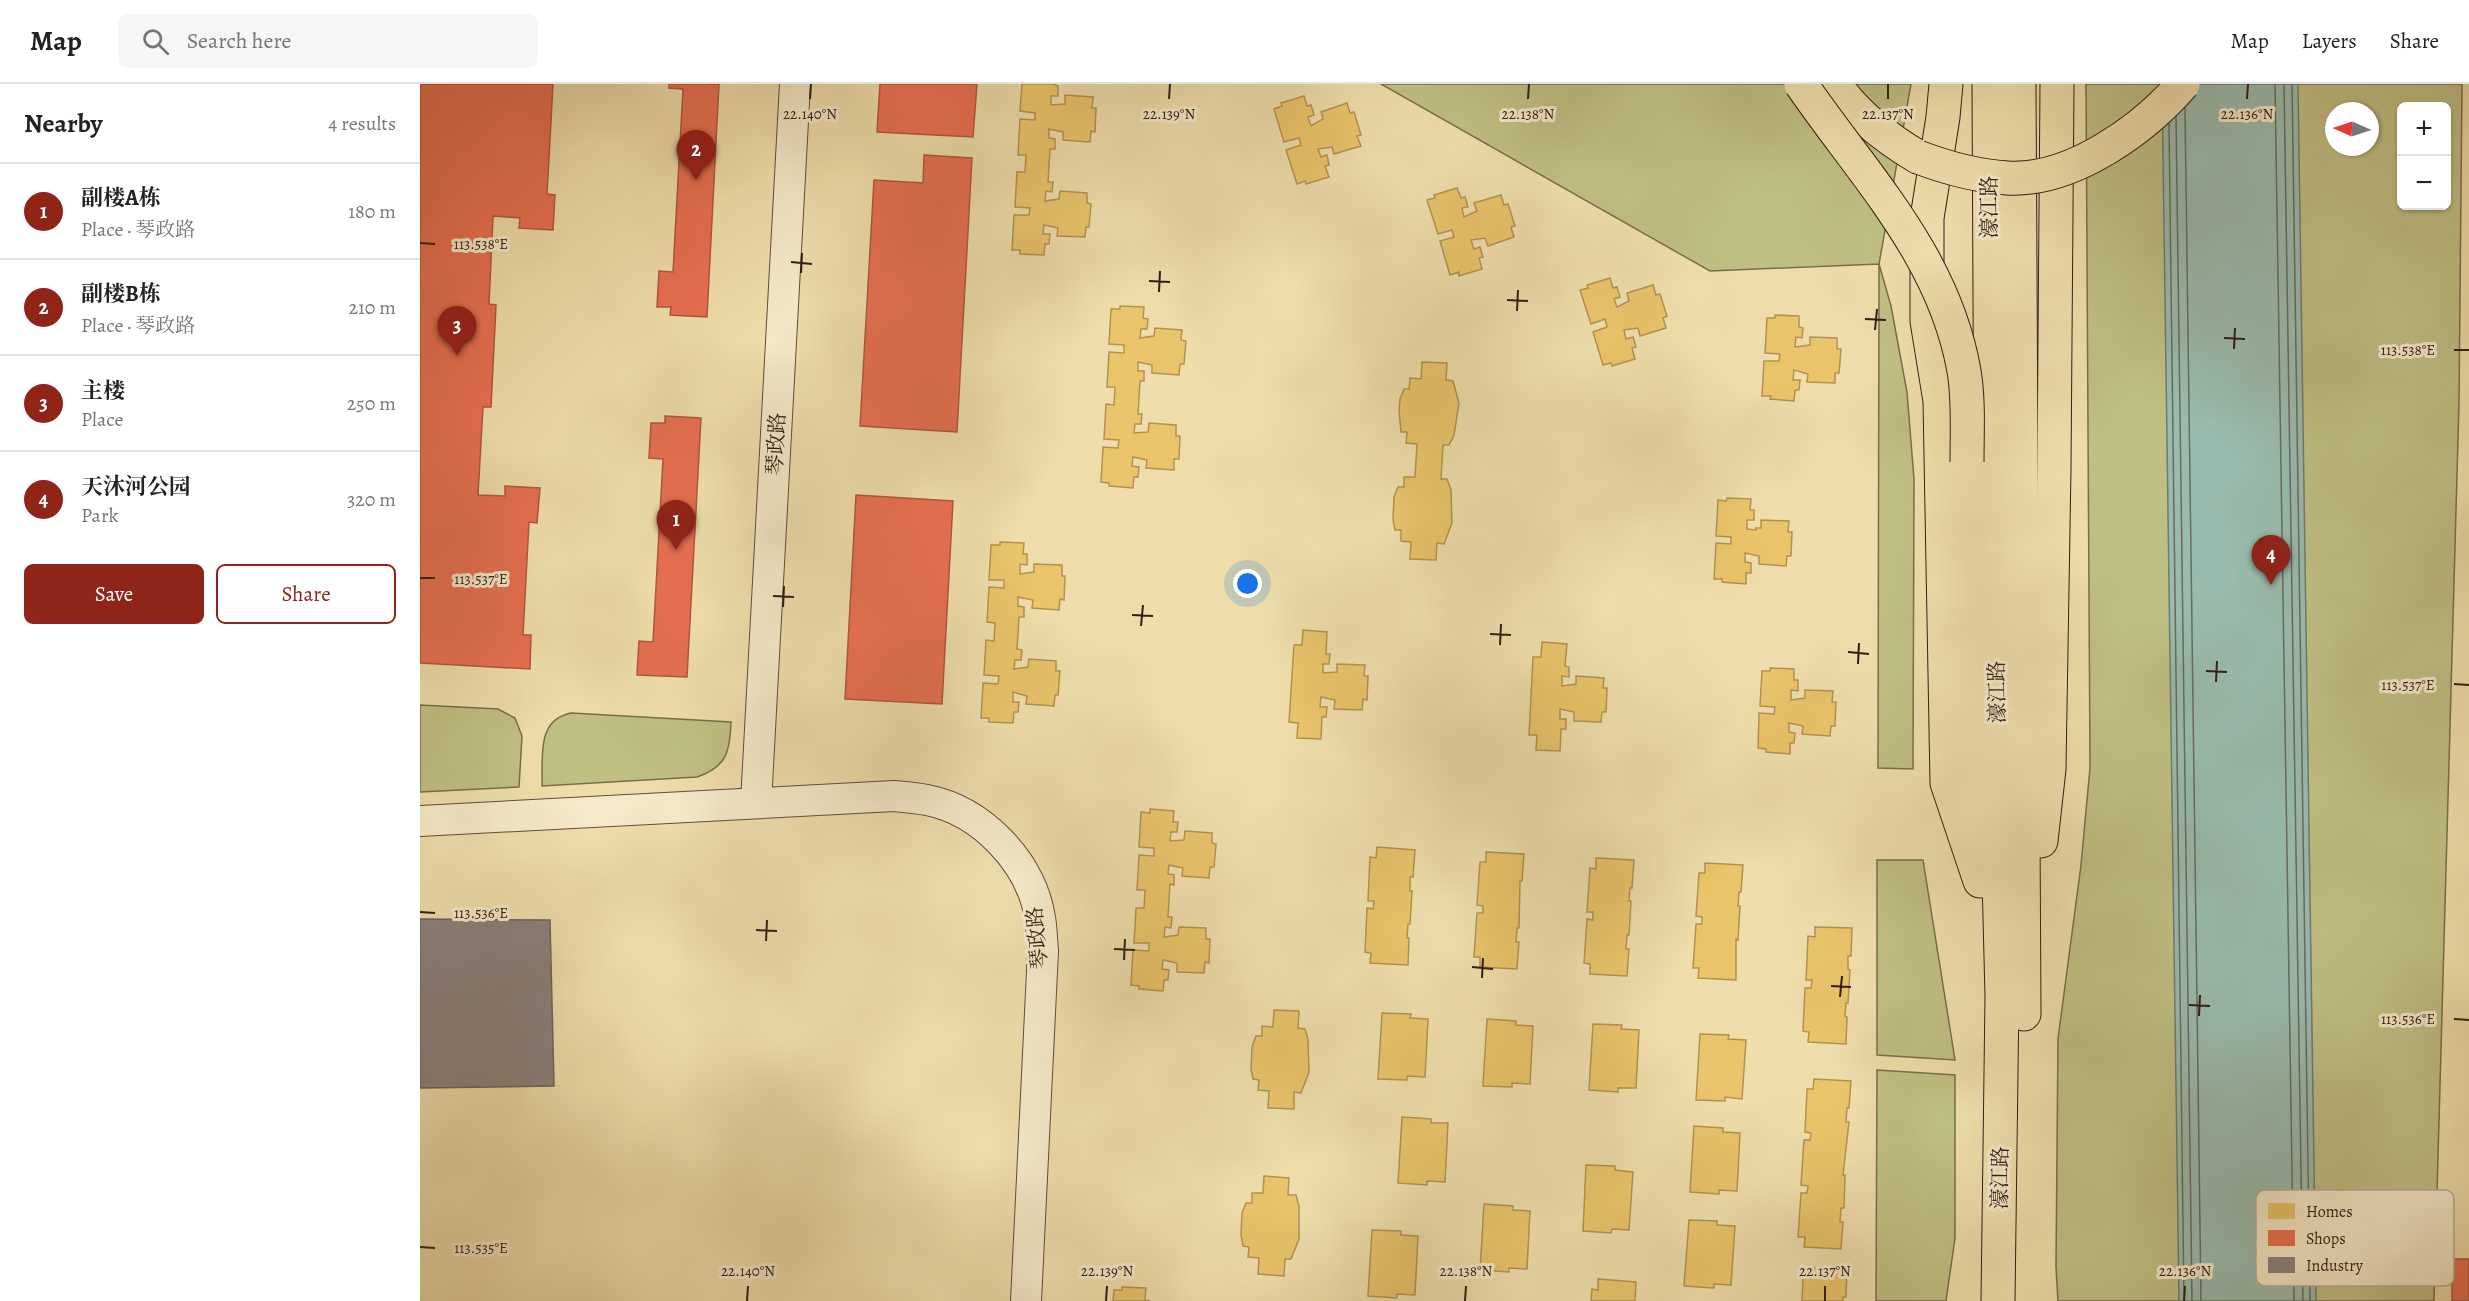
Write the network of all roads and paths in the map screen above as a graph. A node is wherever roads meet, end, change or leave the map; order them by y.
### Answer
1 (795, 84) edge
2 (1801, 84) edge
3 (1835, 84) edge
4 (1946, 84) edge
5 (1989, 84) edge
6 (2019, 84) edge
7 (2057, 84) edge
8 (2183, 84) edge
9 (2006, 511) junction
10 (756, 803) junction
11 (420, 821) edge
12 (1980, 881) junction
13 (2014, 996) junction
14 (1026, 1301) edge
15 (1998, 1301) edge
16 (2019, 1301) edge

1 - 10 street, 琴政路
2 - 12 main road, bridge
3 - 8 main road, bridge
4 - 12 main road
5 - 9 main road, 濠江路
6 - 9 main road, 濠江路
7 - 13 main road
9 - 13 main road, 濠江路
10 - 11 street, 琴政路
10 - 14 street, 琴政路
12 - 13 main road
13 - 15 main road, 濠江路
13 - 16 main road, 濠江路

